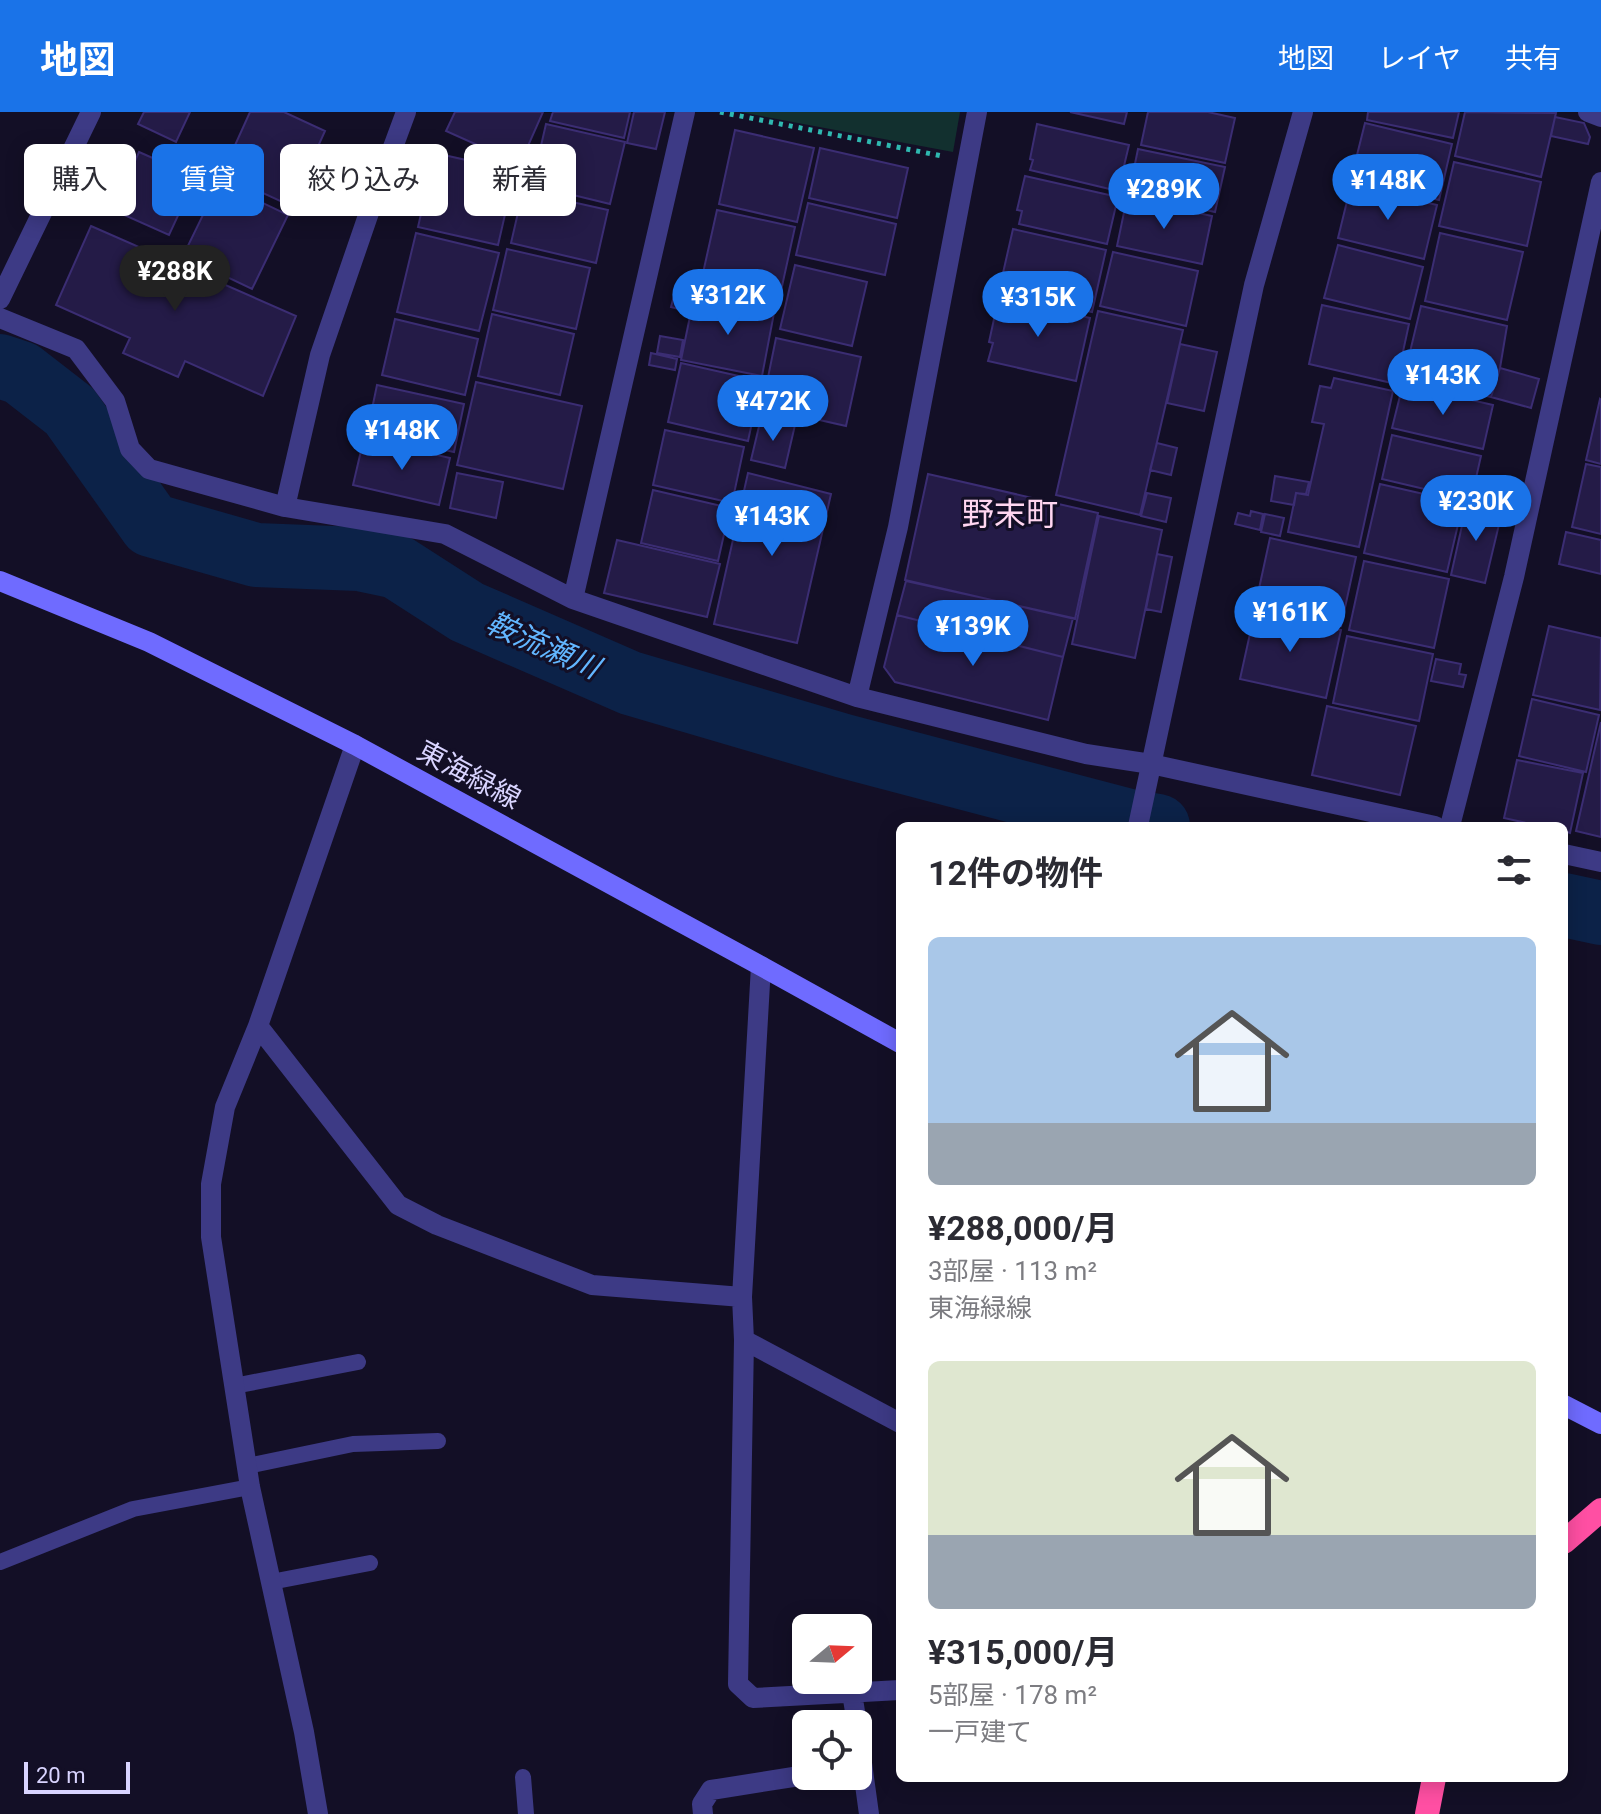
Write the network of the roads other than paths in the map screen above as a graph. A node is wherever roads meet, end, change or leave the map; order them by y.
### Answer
1 (91, 112) edge
2 (406, 112) edge
3 (685, 112) edge
4 (977, 112) edge
5 (1303, 112) edge
6 (1588, 112) edge
7 (1601, 117) edge
8 (1601, 182) edge
9 (0, 299) edge
10 (0, 318) edge
11 (285, 507) junction
12 (0, 581) edge
13 (573, 599) junction
14 (857, 697) junction
15 (355, 745) junction
16 (1151, 764) junction
17 (1139, 822) edge
18 (1417, 822) edge
19 (1451, 822) edge
20 (1568, 855) edge
21 (1601, 862) edge
22 (761, 966) junction
23 (258, 1026) junction
24 (896, 1041) edge
25 (742, 1297) junction
26 (744, 1340) junction
27 (358, 1362) dead end
28 (234, 1386) junction
29 (1568, 1407) edge
30 (896, 1421) edge
31 (1601, 1424) edge
32 (438, 1441) dead end
33 (247, 1466) junction
34 (250, 1487) junction
35 (1601, 1510) edge
36 (1568, 1539) edge
37 (0, 1562) edge
38 (370, 1563) dead end
39 (271, 1582) junction
40 (896, 1690) edge
41 (872, 1692) edge
42 (832, 1694) edge
43 (523, 1777) dead end
44 (792, 1777) edge
45 (1433, 1782) edge
46 (864, 1790) edge
47 (318, 1814) edge
48 (526, 1814) edge
49 (703, 1814) edge
50 (869, 1814) edge
51 (1427, 1814) edge

1 - 9 street
2 - 11 street
3 - 13 street
4 - 14 street
5 - 16 street
6 - 7 street
8 - 19 street
10 - 11 street
11 - 13 street
12 - 15 main road, 東海緑線
13 - 14 street
14 - 16 street
15 - 22 main road, 東海緑線
15 - 23 street
16 - 17 street
16 - 18 street
20 - 21 street
22 - 24 main road, 東海緑線
22 - 25 street
23 - 25 street
23 - 28 street
25 - 26 street
26 - 30 street
26 - 42 street
27 - 28 lane
28 - 33 street
29 - 31 main road
32 - 33 lane
33 - 34 street
34 - 37 lane
34 - 39 street
35 - 36 highway
38 - 39 lane
39 - 47 street
40 - 41 street
43 - 48 lane
44 - 49 street
45 - 51 highway
46 - 50 street

